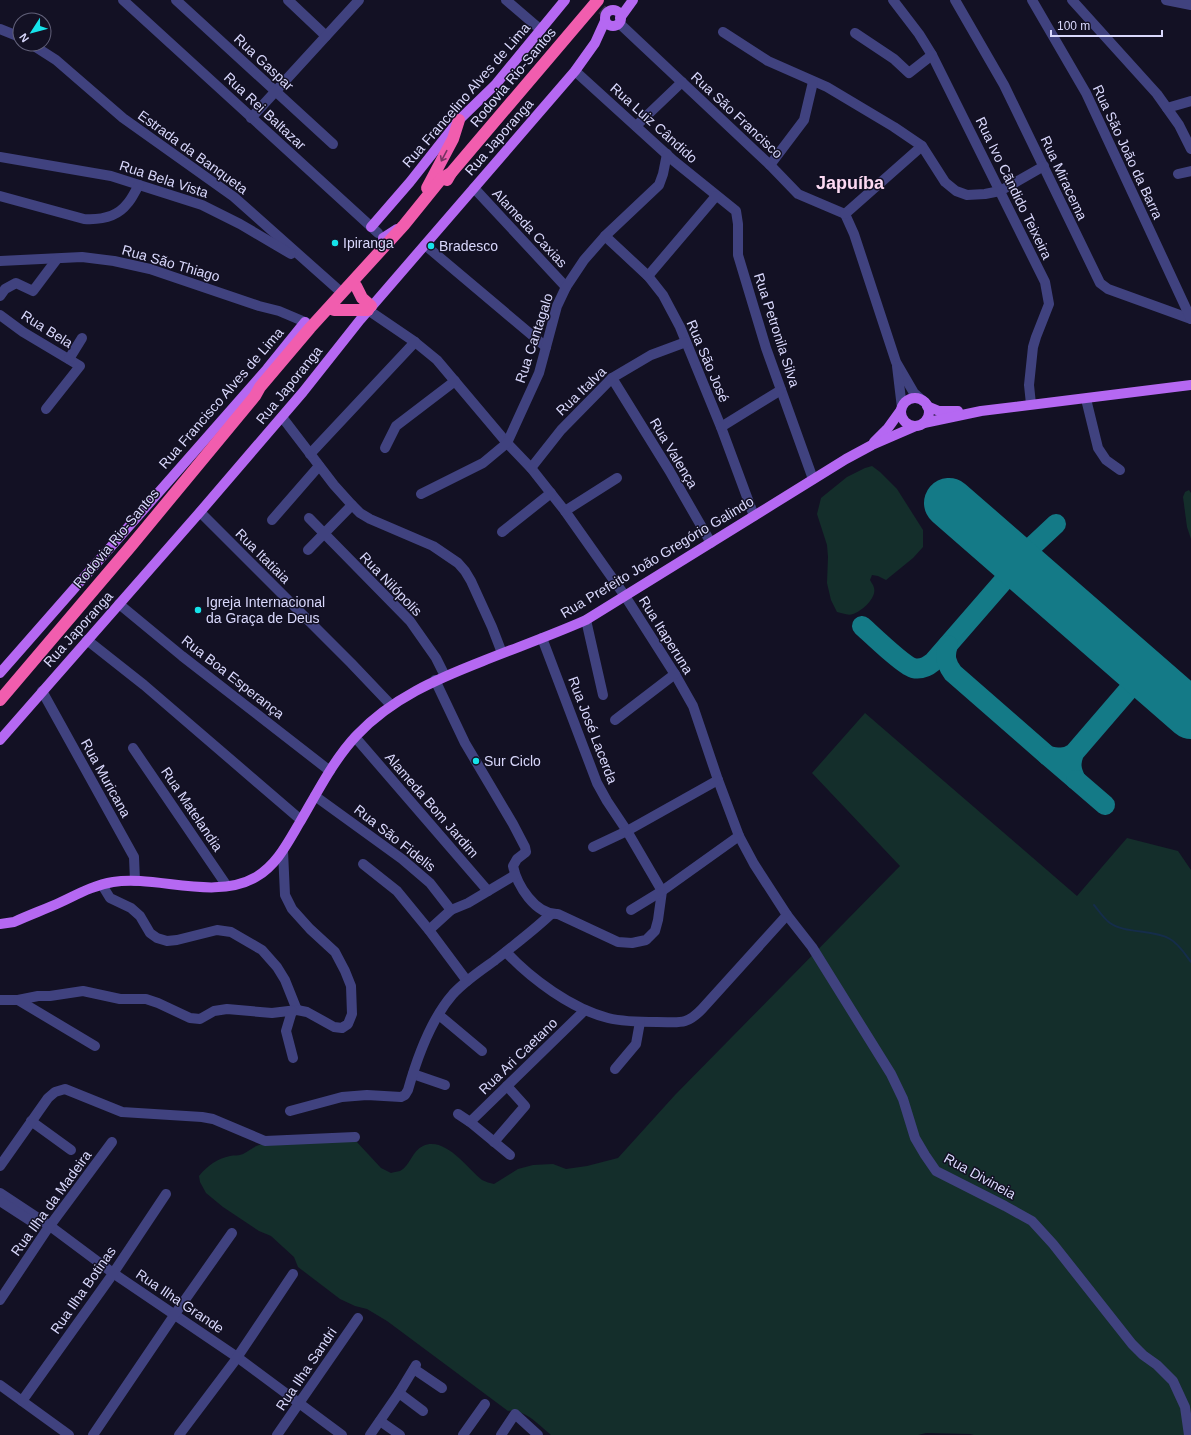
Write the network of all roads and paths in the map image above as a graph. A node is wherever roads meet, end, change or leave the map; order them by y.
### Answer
1 (123, 0) edge
2 (176, 0) edge
3 (288, 0) edge
4 (359, 0) edge
5 (506, 0) edge
6 (565, 0) edge
7 (598, 0) edge
8 (630, 0) edge
9 (633, 0) edge
10 (893, 0) edge
11 (955, 0) edge
12 (1032, 0) edge
13 (1072, 0) edge
14 (1166, 0) edge
15 (1191, 5) edge
16 (618, 19) junction
17 (605, 21) junction
18 (0, 29) edge
19 (541, 30) junction
20 (723, 32) dead end
21 (855, 33) dead end
22 (12, 34) edge
23 (326, 36) junction
24 (595, 43) junction
25 (44, 52) edge
26 (932, 55) junction
27 (575, 70) junction
28 (682, 82) junction
29 (813, 82) junction
30 (275, 92) junction
31 (1191, 101) edge
32 (1167, 108) junction
33 (251, 118) junction
34 (459, 120) junction
35 (636, 126) junction
36 (333, 144) dead end
37 (922, 146) junction
38 (1191, 149) edge
39 (667, 154) junction
40 (0, 157) edge
41 (770, 165) junction
42 (1044, 166) junction
43 (1191, 171) edge
44 (451, 173) junction
45 (1178, 174) dead end
46 (139, 185) junction
47 (474, 188) junction
48 (1000, 191) junction
49 (0, 196) edge
50 (716, 196) junction
51 (415, 211) junction
52 (845, 214) junction
53 (380, 235) junction
54 (605, 236) junction
55 (424, 245) junction
56 (57, 259) junction
57 (0, 261) edge
58 (308, 263) junction
59 (648, 276) junction
60 (356, 286) junction
61 (566, 287) junction
62 (339, 290) junction
63 (0, 296) edge
64 (332, 308) junction
65 (370, 308) junction
66 (353, 309) junction
67 (0, 315) edge
68 (1191, 319) edge
69 (360, 320) junction
70 (307, 325) junction
71 (82, 338) dead end
72 (415, 342) junction
73 (686, 342) junction
74 (546, 347) junction
75 (69, 359) junction
76 (896, 362) junction
77 (612, 378) junction
78 (455, 381) junction
79 (1191, 385) edge
80 (781, 390) junction
81 (255, 396) junction
82 (1086, 399) junction
83 (925, 403) junction
84 (1031, 404) junction
85 (46, 409) dead end
86 (902, 409) junction
87 (972, 412) junction
88 (282, 417) junction
89 (920, 424) junction
90 (721, 427) junction
91 (507, 444) junction
92 (872, 444) junction
93 (385, 448) dead end
94 (310, 454) junction
95 (319, 466) junction
96 (531, 468) junction
97 (1120, 470) dead end
98 (617, 478) dead end
99 (813, 479) junction
100 (551, 493) junction
101 (421, 494) dead end
102 (352, 505) junction
103 (565, 511) junction
104 (200, 512) junction
105 (754, 516) junction
106 (309, 518) dead end
107 (272, 520) dead end
108 (502, 532) dead end
109 (324, 533) junction
110 (711, 543) junction
111 (308, 550) dead end
112 (625, 596) junction
113 (119, 604) junction
114 (586, 620) junction
115 (542, 638) junction
116 (87, 640) junction
117 (502, 653) junction
118 (0, 673) edge
119 (675, 674) junction
120 (445, 676) junction
121 (435, 680) junction
122 (42, 691) junction
123 (603, 695) dead end
124 (0, 700) edge
125 (391, 705) junction
126 (615, 720) dead end
127 (355, 737) junction
128 (0, 740) edge
129 (133, 748) dead end
130 (330, 771) junction
131 (718, 780) junction
132 (315, 796) junction
133 (301, 820) junction
134 (627, 831) junction
135 (740, 836) junction
136 (593, 847) dead end
137 (283, 851) junction
138 (363, 864) dead end
139 (515, 875) junction
140 (135, 881) junction
141 (102, 884) junction
142 (228, 886) junction
143 (488, 891) junction
144 (662, 891) junction
145 (450, 910) junction
146 (631, 910) dead end
147 (551, 914) junction
148 (787, 915) junction
149 (0, 924) edge
150 (429, 930) junction
151 (506, 952) junction
152 (467, 981) junction
153 (0, 1000) edge
154 (18, 1000) junction
155 (585, 1010) junction
156 (294, 1011) junction
157 (439, 1015) junction
158 (640, 1022) junction
159 (96, 1046) dead end
160 (482, 1051) dead end
161 (293, 1058) dead end
162 (615, 1069) dead end
163 (413, 1074) junction
164 (445, 1085) dead end
165 (507, 1086) junction
166 (290, 1111) dead end
167 (458, 1114) dead end
168 (31, 1121) junction
169 (470, 1122) junction
170 (355, 1137) dead end
171 (112, 1142) dead end
172 (494, 1142) junction
173 (71, 1150) dead end
174 (510, 1155) dead end
175 (0, 1166) edge
176 (0, 1193) edge
177 (166, 1194) dead end
178 (0, 1202) edge
179 (48, 1229) junction
180 (232, 1233) dead end
181 (293, 1274) dead end
182 (111, 1275) junction
183 (0, 1300) edge
184 (173, 1317) junction
185 (358, 1318) dead end
186 (235, 1359) junction
187 (0, 1385) edge
188 (442, 1388) dead end
189 (399, 1393) junction
190 (22, 1401) junction
191 (484, 1404) dead end
192 (298, 1407) junction
193 (423, 1411) dead end
194 (380, 1421) junction
195 (69, 1435) edge
196 (93, 1435) edge
197 (180, 1435) edge
198 (278, 1435) edge
199 (331, 1435) edge
200 (342, 1435) edge
201 (370, 1435) edge
202 (400, 1435) edge
203 (463, 1435) edge
204 (502, 1435) edge
205 (538, 1435) edge
206 (1189, 1435) edge

1 - 33 street, Rua Rei Baltazar
2 - 30 street, Rua Gaspar
3 - 23 street
4 - 23 street
5 - 19 street
6 - 19 main road, Rua Francelino Alves de Lima
7 - 44 highway, Rodovia Rio-Santos
8 - 16 main road, Rua Japoranga
9 - 16 main road, Rua Japoranga
10 - 26 street, Rua Ivo Cãndido Teixeira
11 - 42 street, Rua Miracema
12 - 68 street, Rua São João da Barra
13 - 32 street
14 - 15 street
16 - 17 main road
16 - 17 main road
16 - 24 main road, Rua Japoranga
16 - 28 street, Rua São Francisco
17 - 24 main road, Rua Japoranga
18 - 22 street
19 - 34 main road, Rua Francelino Alves de Lima
20 - 29 street
21 - 26 street
23 - 30 street
24 - 27 main road, Rua Japoranga
25 - 58 street, Estrada da Banqueta
26 - 48 street, Rua Ivo Cãndido Teixeira
27 - 35 street, Rua Luiz Cândido
27 - 47 main road, Rua Japoranga
28 - 35 street
28 - 41 street, Rua São Francisco
29 - 37 street
29 - 41 street
30 - 33 street
30 - 36 street, Rua Gaspar
31 - 32 street
32 - 38 street
33 - 53 street, Rua Rei Baltazar
34 -> 51 highway
34 - 53 main road, Rua Francelino Alves de Lima
35 - 39 street, Rua Luiz Cândido
37 - 48 street
37 - 52 street
39 - 50 street, Rua Luiz Cândido
39 - 54 street, Rua Cantagalo
40 - 46 street, Rua Bela Vista
41 - 52 street, Rua São Francisco
42 - 48 street
42 - 68 street, Rua Miracema
43 - 45 street
44 - 51 highway, Rodovia Rio-Santos
44 - 60 highway, Rodovia Rio-Santos
46 - 49 street
46 - 58 street, Rua Bela Vista
47 - 55 main road, Rua Japoranga
47 - 61 street, Alameda Caxias
48 - 84 street, Rua Ivo Cãndido Teixeira
50 - 59 street
50 - 80 street, Rua Petronila Silva
51 - 53 highway, Rodovia Rio-Santos
52 - 76 street
53 - 62 highway, Rodovia Rio-Santos
54 - 59 street, Rua São José
54 - 61 street, Rua Cantagalo
55 - 65 main road, Rua Japoranga
55 - 74 street
56 - 57 street, Rua São Thiago
56 - 63 street
56 - 70 street, Rua São Thiago
58 - 62 street, Estrada da Banqueta
59 - 73 street, Rua São José
60 - 64 highway, Rodovia Rio-Santos
60 - 65 highway
61 - 74 street, Rua Cantagalo
62 - 64 highway, Rodovia Rio-Santos
64 - 66 highway
64 - 70 highway, Rodovia Rio-Santos
64 - 81 highway, Rodovia Rio-Santos
65 - 66 highway
65 - 69 main road, Rua Japoranga
65 - 72 street, Rua Itaperuna
66 - 69 highway
67 - 75 street, Rua Bela
69 - 88 main road, Rua Japoranga
70 - 81 highway, Rodovia Rio-Santos
70 - 118 main road, Rua Francisco Alves de Lima
71 - 75 street
72 - 78 street, Rua Itaperuna
72 - 94 street
73 - 77 street, Rua Italva
73 - 90 street, Rua São José
74 - 91 street, Rua Cantagalo
75 - 85 street, Rua Bela
76 - 83 street
76 - 86 street
77 - 96 street, Rua Italva
77 - 110 street, Rua Valença
78 - 91 street, Rua Itaperuna
78 - 93 street
79 - 82 main road, Rua Prefeito João Gregório Galindo
80 - 90 street
80 - 99 street, Rua Petronila Silva
81 - 124 highway, Rodovia Rio-Santos
82 - 84 main road, Rua Prefeito João Gregório Galindo
82 - 97 street
83 - 86 main road, Rua Prefeito João Gregório Galindo
83 - 87 main road, Rua Prefeito João Gregório Galindo
83 - 89 main road
84 - 87 main road, Rua Prefeito João Gregório Galindo
86 - 89 main road
86 - 92 main road, Rua Prefeito João Gregório Galindo
87 - 89 main road, Rua Prefeito João Gregório Galindo
88 - 94 street
88 - 104 main road, Rua Japoranga
89 - 92 main road, Rua Prefeito João Gregório Galindo
90 - 105 street, Rua São José
91 - 96 street, Rua Itaperuna
91 - 101 street
92 - 99 main road, Rua Prefeito João Gregório Galindo
94 - 95 street
95 - 102 street
95 - 107 street
96 - 100 street, Rua Itaperuna
98 - 103 street
99 - 105 main road, Rua Prefeito João Gregório Galindo
100 - 103 street, Rua Itaperuna
100 - 108 street
102 - 109 street
102 - 117 street
103 - 112 street, Rua Itaperuna
104 - 113 main road, Rua Japoranga
104 - 125 street, Rua Itatiaia
105 - 110 main road, Rua Prefeito João Gregório Galindo
106 - 109 street, Rua Nilópolis
109 - 111 street
109 - 120 street, Rua Nilópolis
110 - 112 main road, Rua Prefeito João Gregório Galindo
112 - 114 main road, Rua Prefeito João Gregório Galindo
112 - 119 street, Rua Itaperuna
113 - 116 main road, Rua Japoranga
113 - 130 street, Rua Boa Esperança
114 - 115 main road, Rua Prefeito João Gregório Galindo
114 - 123 street
115 - 117 main road, Rua Prefeito João Gregório Galindo
115 - 134 street, Rua José Lacerda
116 - 122 main road, Rua Japoranga
116 - 133 street
117 - 120 main road, Rua Prefeito João Gregório Galindo
119 - 126 street
119 - 131 street, Rua Itaperuna
120 - 121 main road, Rua Prefeito João Gregório Galindo
121 - 125 main road, Rua Prefeito João Gregório Galindo
121 - 139 street
122 - 128 main road, Rua Japoranga
122 - 140 street, Rua Muricana
125 - 127 main road, Rua Prefeito João Gregório Galindo
127 - 130 main road, Rua Prefeito João Gregório Galindo
127 - 143 street, Alameda Bom Jardim
129 - 142 street, Rua Matelandia
130 - 132 main road, Rua Prefeito João Gregório Galindo
131 - 134 street
131 - 135 street, Rua Itaperuna
132 - 133 main road, Rua Prefeito João Gregório Galindo
132 - 145 street, Rua São Fidelis
133 - 137 main road, Rua Prefeito João Gregório Galindo
134 - 136 street
134 - 144 street, Rua José Lacerda
135 - 144 street
135 - 148 street, Rua Itaperuna
137 - 142 main road, Rua Prefeito João Gregório Galindo
137 - 156 street
138 - 150 street
139 - 143 street
139 - 147 street
140 - 141 main road, Rua Prefeito João Gregório Galindo
140 - 142 main road, Rua Prefeito João Gregório Galindo
141 - 149 main road, Rua Prefeito João Gregório Galindo
141 - 156 street
143 - 145 street
144 - 146 street
144 - 147 street
145 - 150 street
147 - 151 street
148 - 158 street
148 - 206 street, Rua Divineia
150 - 152 street
151 - 152 street
151 - 155 street
152 - 157 street
153 - 154 street
154 - 156 street
154 - 159 street
155 - 158 street
155 - 165 street, Rua Ari Caetano
156 - 161 street
157 - 160 street
157 - 163 street
158 - 162 street
163 - 164 street
163 - 166 street
165 - 169 street, Rua Ari Caetano
165 - 172 street
167 - 169 street
168 - 170 street
168 - 173 street
168 - 175 street
169 - 172 street
171 - 179 street, Rua Ilha da Madeira
172 - 174 street
176 - 179 street, Rua Ilha Grande
177 - 182 street, Rua Ilha Botinas
178 - 179 street, Rua Ilha Grande
179 - 182 street, Rua Ilha Grande
179 - 183 street, Rua Ilha da Madeira
180 - 184 street
181 - 186 street
182 - 184 street, Rua Ilha Grande
182 - 190 street, Rua Ilha Botinas
184 - 186 street, Rua Ilha Grande
184 - 196 street
185 - 192 street, Rua Ilha Sandri
186 - 192 street, Rua Ilha Grande
186 - 197 street
187 - 190 street
188 - 189 street
189 - 193 street
189 - 194 street
190 - 195 street
191 - 203 street
192 - 198 street, Rua Ilha Sandri
192 - 199 street, Rua Ilha Grande
192 - 200 street, Rua Ilha Grande
194 - 201 street
194 - 202 street
204 - 205 street

